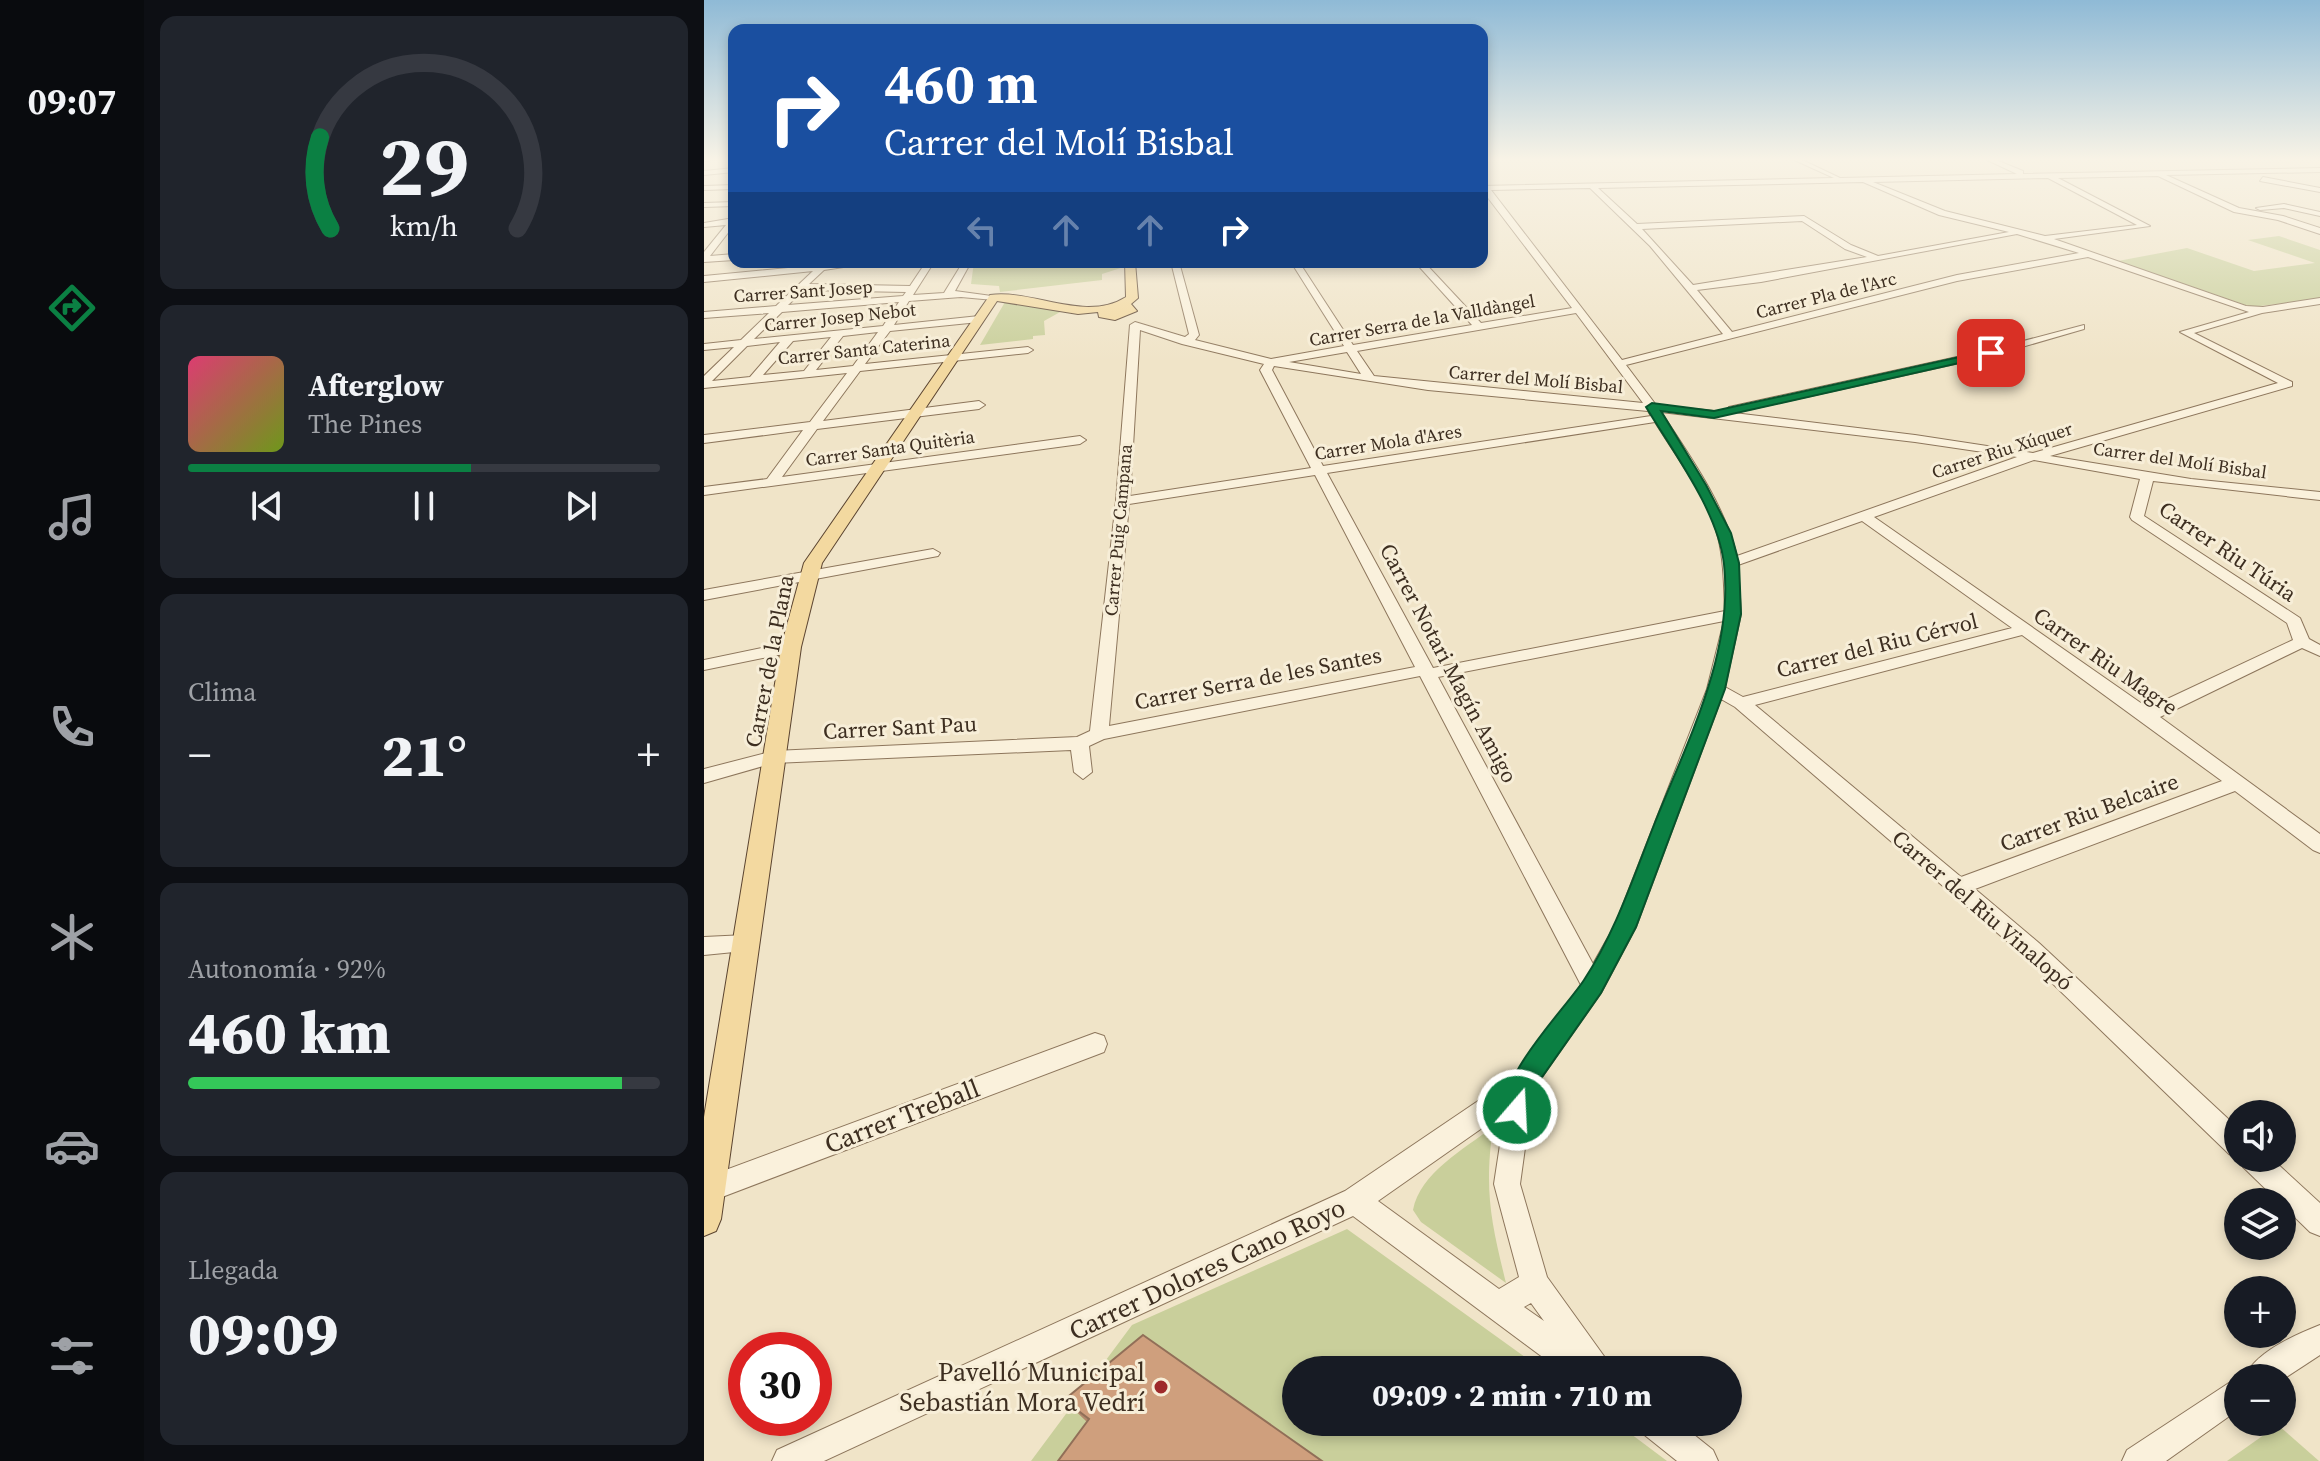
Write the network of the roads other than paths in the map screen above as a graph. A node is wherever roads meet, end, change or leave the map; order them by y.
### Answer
1 (1513, 226) edge
2 (1647, 226) edge
3 (1816, 226) edge
4 (1993, 226) edge
5 (2144, 226) edge
6 (1636, 227) joint
7 (728, 228) edge
8 (2019, 233) junction
9 (2043, 238) junction
10 (2090, 254) junction
11 (728, 257) edge
12 (1876, 258) junction
13 (704, 259) edge
14 (776, 268) edge
15 (798, 268) edge
16 (820, 268) edge
17 (926, 268) edge
18 (964, 268) edge
19 (1130, 268) edge
20 (1177, 268) edge
21 (1299, 268) edge
22 (1425, 268) edge
23 (772, 272) junction
24 (704, 279) edge
25 (801, 287) junction
26 (843, 287) junction
27 (1693, 288) junction
28 (910, 293) junction
29 (949, 293) junction
30 (962, 294) junction
31 (994, 297) junction
32 (2320, 301) edge
33 (837, 305) junction
34 (777, 310) junction
35 (1578, 310) junction
36 (2263, 310) junction
37 (1118, 314) junction
38 (704, 315) edge
39 (979, 319) junction
40 (1479, 327) junction
41 (2080, 327) dead end
42 (887, 328) junction
43 (840, 333) junction
44 (1730, 336) junction
45 (790, 338) junction
46 (1186, 342) junction
47 (744, 343) junction
48 (704, 347) edge
49 (1350, 349) junction
50 (1028, 350) dead end
51 (953, 358) junction
52 (1271, 362) junction
53 (1619, 364) junction
54 (855, 368) junction
55 (807, 374) junction
56 (1370, 379) junction
57 (753, 380) junction
58 (704, 384) edge
59 (979, 405) dead end
60 (1655, 412) junction
61 (915, 413) junction
62 (1714, 415) junction
63 (815, 425) junction
64 (704, 439) edge
65 (1080, 440) dead end
66 (2036, 457) junction
67 (877, 468) junction
68 (1320, 471) junction
69 (2147, 477) junction
70 (770, 483) junction
71 (704, 491) edge
72 (2320, 496) edge
73 (1123, 501) junction
74 (1864, 516) junction
75 (933, 553) dead end
76 (1731, 563) junction
77 (809, 576) junction
78 (704, 595) edge
79 (1733, 614) junction
80 (2024, 630) junction
81 (2302, 642) junction
82 (791, 647) junction
83 (2320, 651) edge
84 (704, 665) edge
85 (1427, 672) junction
86 (1716, 689) junction
87 (1741, 703) junction
88 (2147, 716) junction
89 (1099, 734) junction
90 (1080, 743) junction
91 (774, 757) junction
92 (1083, 772) dead end
93 (704, 776) edge
94 (2237, 783) junction
95 (2320, 845) edge
96 (1958, 887) junction
97 (746, 944) junction
98 (704, 946) edge
99 (1593, 986) junction
100 (1095, 1044) dead end
101 (1521, 1086) junction
102 (2224, 1132) edge
103 (2267, 1172) edge
104 (709, 1189) junction
105 (1355, 1201) junction
106 (704, 1219) edge
107 (2320, 1222) edge
108 (1535, 1284) junction
109 (1498, 1306) junction
110 (2320, 1340) edge
111 (1566, 1356) edge
112 (1585, 1356) edge
113 (2279, 1364) edge
114 (2224, 1402) edge
115 (1671, 1436) edge
116 (788, 1461) edge
117 (1702, 1461) edge
118 (2138, 1461) edge

1 - 35 street
2 - 6 street
3 - 12 street
4 - 8 street
5 - 9 street
6 - 27 street
7 - 13 street
8 - 9 street
8 - 12 street
9 - 10 street
10 - 36 street
10 - 44 street, Carrer Pla de l'Arc
11 - 13 street
12 - 27 street
14 - 23 street
15 - 23 street
16 - 25 street
17 - 28 street
18 - 29 street
19 - 37 main road
20 - 46 street
21 - 49 street
22 - 40 street
23 - 24 street
25 - 26 street
25 - 34 street
26 - 28 street
26 - 33 street
27 - 44 street
28 - 29 street
28 - 30 street
28 - 33 street, Carrer Sant Josep
28 - 42 street
29 - 30 street
30 - 31 street
31 - 37 main road
31 - 39 main road, Carrer de la Plana
32 - 36 street
33 - 34 street, Carrer Sant Josep
34 - 38 street, Carrer Sant Josep
34 - 47 street
35 - 40 street, Carrer Serra de la Valldàngel
35 - 53 street
36 - 66 street, Carrer Riu Xúquer
37 - 46 street, Carrer del Molí Bisbal
37 - 73 street, Carrer Puig Campana
39 - 42 street, Carrer Josep Nebot
39 - 51 main road, Carrer de la Plana
40 - 49 street, Carrer Serra de la Valldàngel
41 - 62 street
42 - 43 street, Carrer Josep Nebot
42 - 54 street
43 - 45 street, Carrer Josep Nebot
43 - 55 street
44 - 53 street, Carrer Pla de l'Arc
45 - 47 street, Carrer Josep Nebot
45 - 57 street
46 - 52 street, Carrer del Molí Bisbal
47 - 48 street, Carrer Josep Nebot
47 - 58 street
49 - 52 street, Carrer Serra de la Valldàngel
49 - 56 street
50 - 51 street, Carrer Santa Caterina
51 - 54 street, Carrer Santa Caterina
51 - 61 main road, Carrer de la Plana
52 - 56 street, Carrer del Molí Bisbal
52 - 68 street, Carrer Notari Magín Amigo
53 - 60 street
54 - 55 street, Carrer Santa Caterina
54 - 63 street
55 - 57 street, Carrer Santa Caterina
56 - 60 street, Carrer del Molí Bisbal
57 - 58 street, Carrer Santa Caterina
59 - 61 street
60 - 62 street, Carrer del Molí Bisbal
60 - 68 street, Carrer Mola d'Ares
60 - 76 street
61 - 63 street
61 - 67 main road, Carrer de la Plana
62 - 66 street, Carrer del Molí Bisbal
63 - 64 street
63 - 70 street
65 - 67 street, Carrer Santa Quitèria
66 - 69 street, Carrer del Molí Bisbal
66 - 74 street, Carrer Riu Xúquer
67 - 70 street, Carrer Santa Quitèria
67 - 77 main road, Carrer de la Plana
68 - 73 street, Carrer Mola d'Ares
68 - 85 street, Carrer Notari Magín Amigo
69 - 72 street, Carrer del Molí Bisbal
69 - 81 street, Carrer Riu Túria
70 - 71 street, Carrer Santa Quitèria
73 - 89 street, Carrer Puig Campana
74 - 76 street, Carrer Riu Xúquer
74 - 80 street, Carrer Riu Magre
75 - 77 street
76 - 79 street
77 - 78 street
77 - 82 main road, Carrer de la Plana
79 - 85 street, Carrer Serra de les Santes
79 - 86 street
80 - 87 street, Carrer del Riu Cérvol
80 - 88 street, Carrer Riu Magre
81 - 83 street, Carrer Riu Túria
81 - 88 street
82 - 84 street
82 - 91 main road, Carrer de la Plana
85 - 89 street, Carrer Serra de les Santes
85 - 99 street, Carrer Notari Magín Amigo
86 - 87 street, Carrer del Riu Vinalopó
86 - 99 street
87 - 96 street, Carrer del Riu Vinalopó
88 - 94 street, Carrer Riu Magre
89 - 90 street, Carrer Sant Pau
90 - 91 street, Carrer Sant Pau
90 - 92 street
91 - 93 street, Carrer Sant Pau
91 - 97 main road, Carrer de la Plana
94 - 95 street, Carrer Riu Magre
94 - 96 street, Carrer Riu Belcaire
96 - 102 street, Carrer del Riu Vinalopó
97 - 98 street
97 - 104 main road, Carrer de la Plana
99 - 101 street
100 - 104 street, Carrer Treball
101 - 105 street, Carrer Dolores Cano Royo
101 - 108 street
103 - 107 street
104 - 106 main road, Carrer de la Plana
105 - 109 street
105 - 116 street, Carrer Dolores Cano Royo
108 - 109 street
108 - 112 street
109 - 111 street
110 - 113 street
114 - 118 street
115 - 117 street

